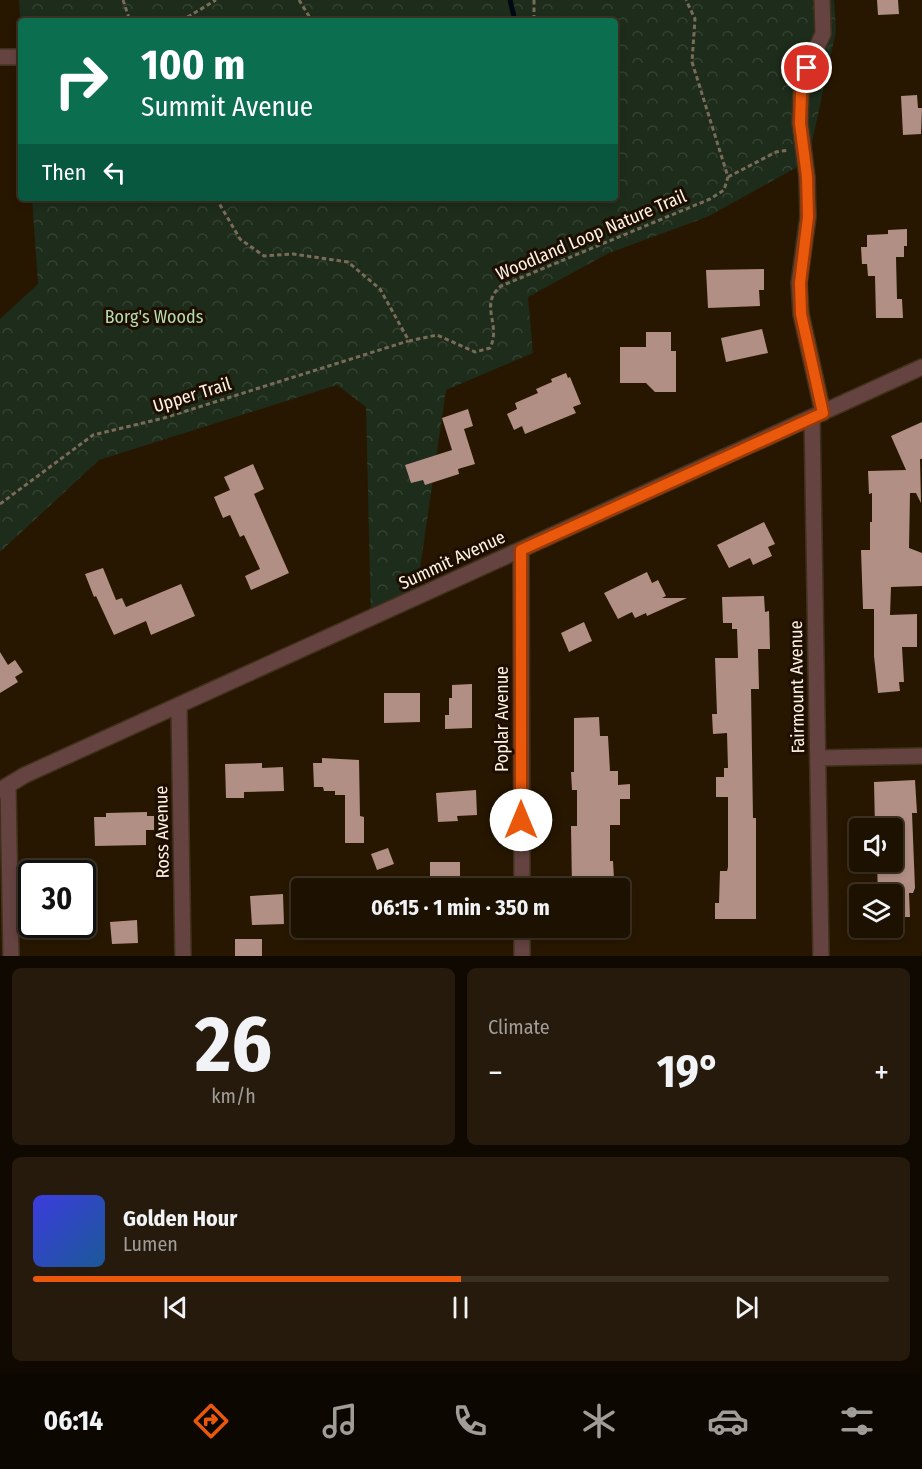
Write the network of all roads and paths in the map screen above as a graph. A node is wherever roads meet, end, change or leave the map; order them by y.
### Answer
1 (123, 0) edge
2 (216, 0) edge
3 (299, 0) edge
4 (534, 0) edge
5 (686, 0) edge
6 (822, 0) edge
7 (129, 18) edge
8 (187, 18) edge
9 (310, 18) edge
10 (534, 18) edge
11 (0, 57) edge
12 (18, 57) edge
13 (803, 147) junction
14 (728, 177) junction
15 (218, 201) edge
16 (409, 341) junction
17 (922, 367) edge
18 (818, 415) junction
19 (0, 504) edge
20 (521, 550) junction
21 (179, 706) junction
22 (922, 756) edge
23 (818, 758) junction
24 (4, 788) edge
25 (522, 878) edge
26 (522, 938) edge
27 (11, 956) edge
28 (183, 956) edge
29 (522, 956) edge
30 (820, 956) edge

1 - 7 path
2 - 8 path
3 - 9 path
4 - 10 path
5 - 14 path
6 - 13 street, Fairmount Avenue
11 - 12 street
13 - 14 path
13 - 18 street, Fairmount Avenue
14 - 16 path, Woodland Loop Nature Trail
15 - 16 path
16 - 19 path, Upper Trail
17 - 18 street, Summit Avenue
18 - 20 street, Summit Avenue
18 - 23 street, Fairmount Avenue
20 - 21 street, Summit Avenue
20 - 25 street, Poplar Avenue
21 - 24 street, Summit Avenue
21 - 28 street, Ross Avenue
22 - 23 street
23 - 30 street, Fairmount Avenue
24 - 27 street
26 - 29 street

